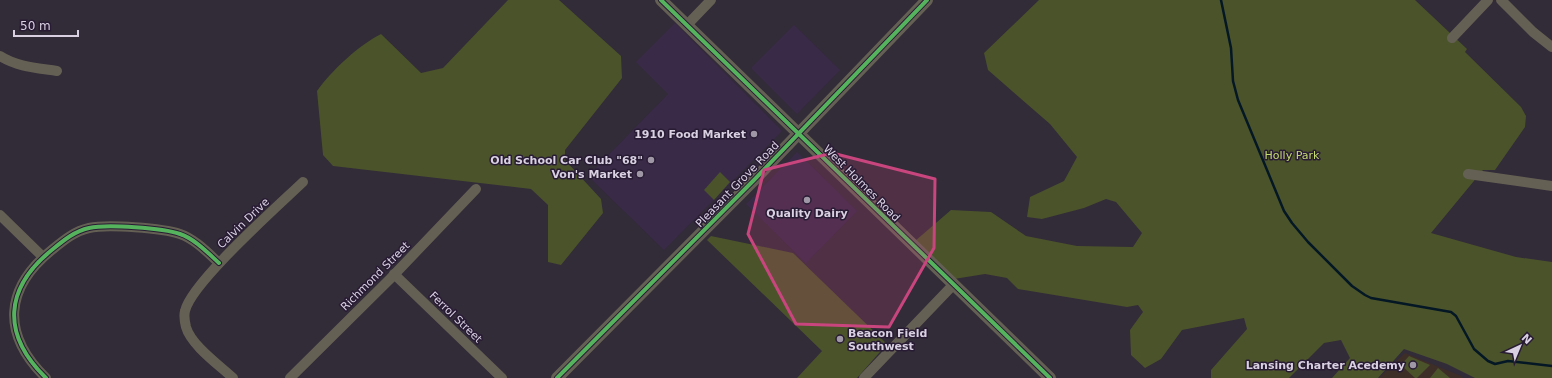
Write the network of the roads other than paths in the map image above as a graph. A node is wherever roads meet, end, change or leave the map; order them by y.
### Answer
1 (661, 0) edge
2 (711, 0) edge
3 (927, 0) edge
4 (1488, 0) edge
5 (1501, 0) edge
6 (687, 25) junction
7 (1452, 38) dead end
8 (1552, 46) edge
9 (0, 57) edge
10 (57, 71) dead end
11 (799, 133) junction
12 (1468, 174) dead end
13 (303, 182) dead end
14 (1552, 186) edge
15 (476, 189) dead end
16 (0, 215) edge
17 (43, 257) junction
18 (219, 263) junction
19 (394, 274) junction
20 (953, 285) junction
21 (46, 378) edge
22 (233, 378) edge
23 (290, 378) edge
24 (502, 378) edge
25 (557, 378) edge
26 (864, 378) edge
27 (1050, 378) edge

1 - 6 street, West Holmes Road
2 - 6 street
3 - 11 street, Pleasant Grove Road
4 - 7 street
5 - 8 street
6 - 11 street, West Holmes Road
9 - 10 street
11 - 20 street, West Holmes Road
11 - 25 street, Pleasant Grove Road
12 - 14 street
13 - 18 street, Calvin Drive
15 - 19 street, Richmond Street
16 - 17 street
17 - 18 street
17 - 21 street
18 - 22 street, Calvin Drive
19 - 23 street, Richmond Street
19 - 24 street, Ferrol Street
20 - 26 street
20 - 27 street, West Holmes Road

